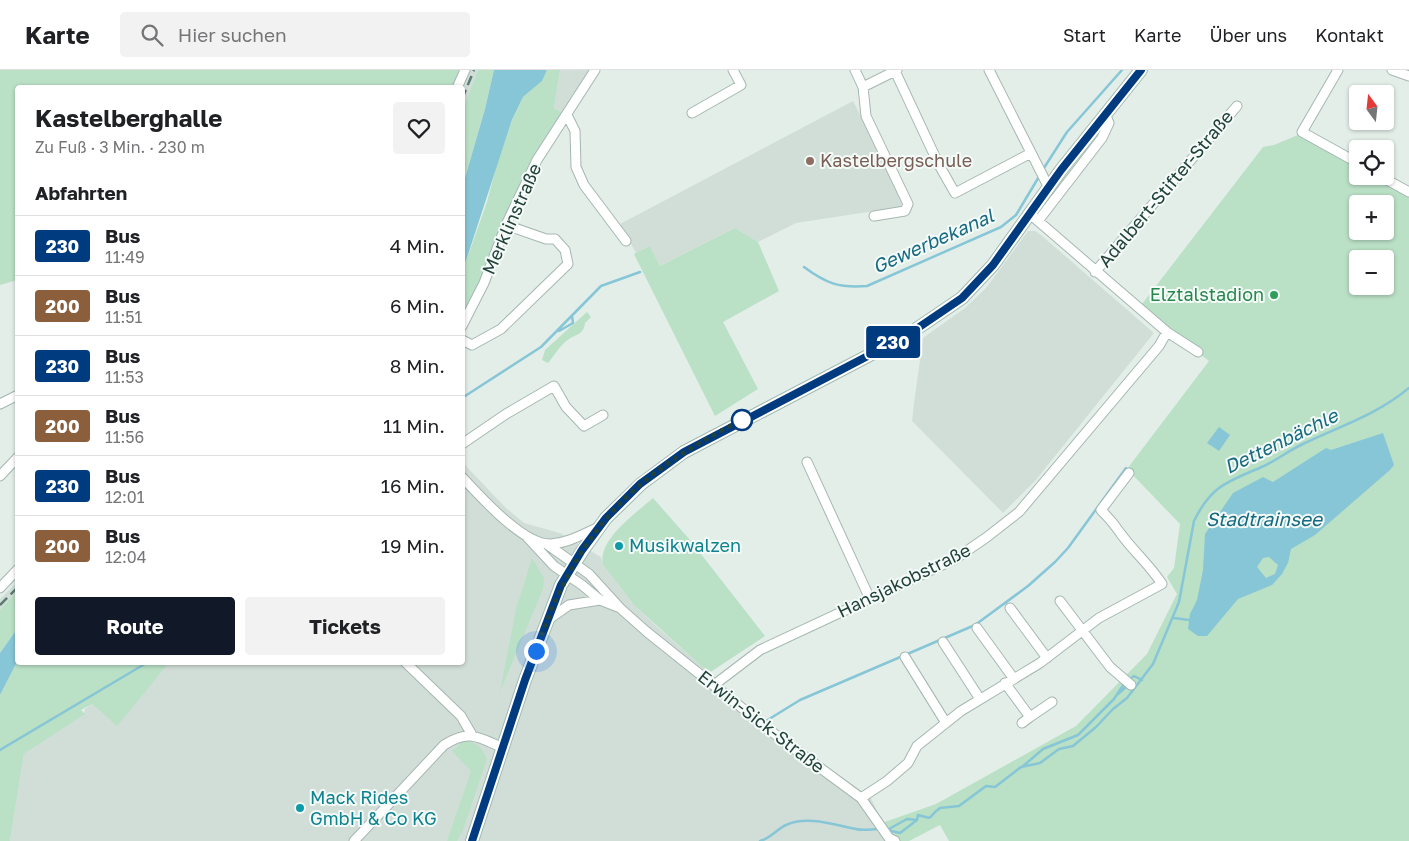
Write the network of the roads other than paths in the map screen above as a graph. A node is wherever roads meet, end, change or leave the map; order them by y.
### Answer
1 (465, 70) edge
2 (595, 70) edge
3 (733, 70) edge
4 (854, 70) edge
5 (989, 70) edge
6 (1141, 70) edge
7 (1338, 70) edge
8 (1392, 70) edge
9 (896, 71) edge
10 (1409, 76) edge
11 (459, 85) edge
12 (863, 87) junction
13 (1237, 106) dead end
14 (692, 113) dead end
15 (1105, 114) junction
16 (567, 116) junction
17 (1031, 153) junction
18 (1349, 159) edge
19 (1046, 182) junction
20 (1394, 184) edge
21 (1409, 192) edge
22 (874, 216) dead end
23 (1034, 218) junction
24 (506, 225) junction
25 (626, 241) dead end
26 (1095, 272) junction
27 (465, 320) edge
28 (1167, 332) junction
29 (465, 342) edge
30 (1198, 352) dead end
31 (15, 396) edge
32 (0, 404) edge
33 (603, 415) dead end
34 (465, 442) edge
35 (15, 459) edge
36 (807, 462) dead end
37 (1129, 473) dead end
38 (0, 476) edge
39 (465, 480) edge
40 (600, 526) junction
41 (526, 536) junction
42 (548, 545) junction
43 (574, 562) junction
44 (15, 572) edge
45 (567, 575) junction
46 (0, 588) edge
47 (870, 599) junction
48 (600, 600) junction
49 (1060, 601) dead end
50 (620, 608) junction
51 (1010, 608) dead end
52 (546, 621) junction
53 (977, 628) dead end
54 (1080, 631) junction
55 (942, 642) dead end
56 (905, 657) dead end
57 (1047, 658) junction
58 (408, 665) edge
59 (1010, 681) junction
60 (714, 685) junction
61 (1131, 685) dead end
62 (980, 699) junction
63 (1052, 702) dead end
64 (1030, 717) junction
65 (946, 723) junction
66 (1022, 723) dead end
67 (472, 735) junction
68 (503, 748) junction
69 (861, 798) junction
70 (892, 839) edge
71 (354, 841) edge
72 (472, 841) edge

1 - 11 street
2 - 16 street, Merklinstraße
3 - 14 street
4 - 12 street
5 - 17 street
6 - 15 street
7 - 18 street
8 - 10 street
9 - 12 street
9 - 17 street
12 - 22 street
13 - 26 street, Adalbert-Stifter-Straße
15 - 19 street
15 - 23 street
16 - 24 street, Merklinstraße
16 - 25 street
17 - 19 street
19 - 23 street
20 - 21 street
23 - 26 street
23 - 40 street
24 - 27 street, Merklinstraße
24 - 29 street
26 - 28 street
28 - 30 street
28 - 47 street, Hansjakobstraße
31 - 32 street
33 - 34 street
35 - 38 street
36 - 47 street
37 - 54 street
39 - 41 street
40 - 42 street
40 - 43 street
41 - 42 street, Erwin-Sick-Straße
41 - 45 street, Erwin-Sick-Straße
42 - 43 street, Erwin-Sick-Straße
43 - 45 street
43 - 50 street, Erwin-Sick-Straße
44 - 46 street
45 - 48 street, Erwin-Sick-Straße
45 - 52 street
47 - 60 street, Hansjakobstraße
48 - 50 street, Erwin-Sick-Straße
48 - 52 street
49 - 54 street
50 - 60 street, Erwin-Sick-Straße
51 - 57 street
52 - 68 street
53 - 59 street
54 - 57 street
54 - 61 street
55 - 62 street
56 - 65 street
57 - 59 street
58 - 67 street
59 - 62 street
59 - 64 street
60 - 69 street, Erwin-Sick-Straße
62 - 65 street
63 - 64 street
64 - 66 street
65 - 69 street
67 - 68 street
67 - 71 street
68 - 72 street
69 - 70 street, Erwin-Sick-Straße

